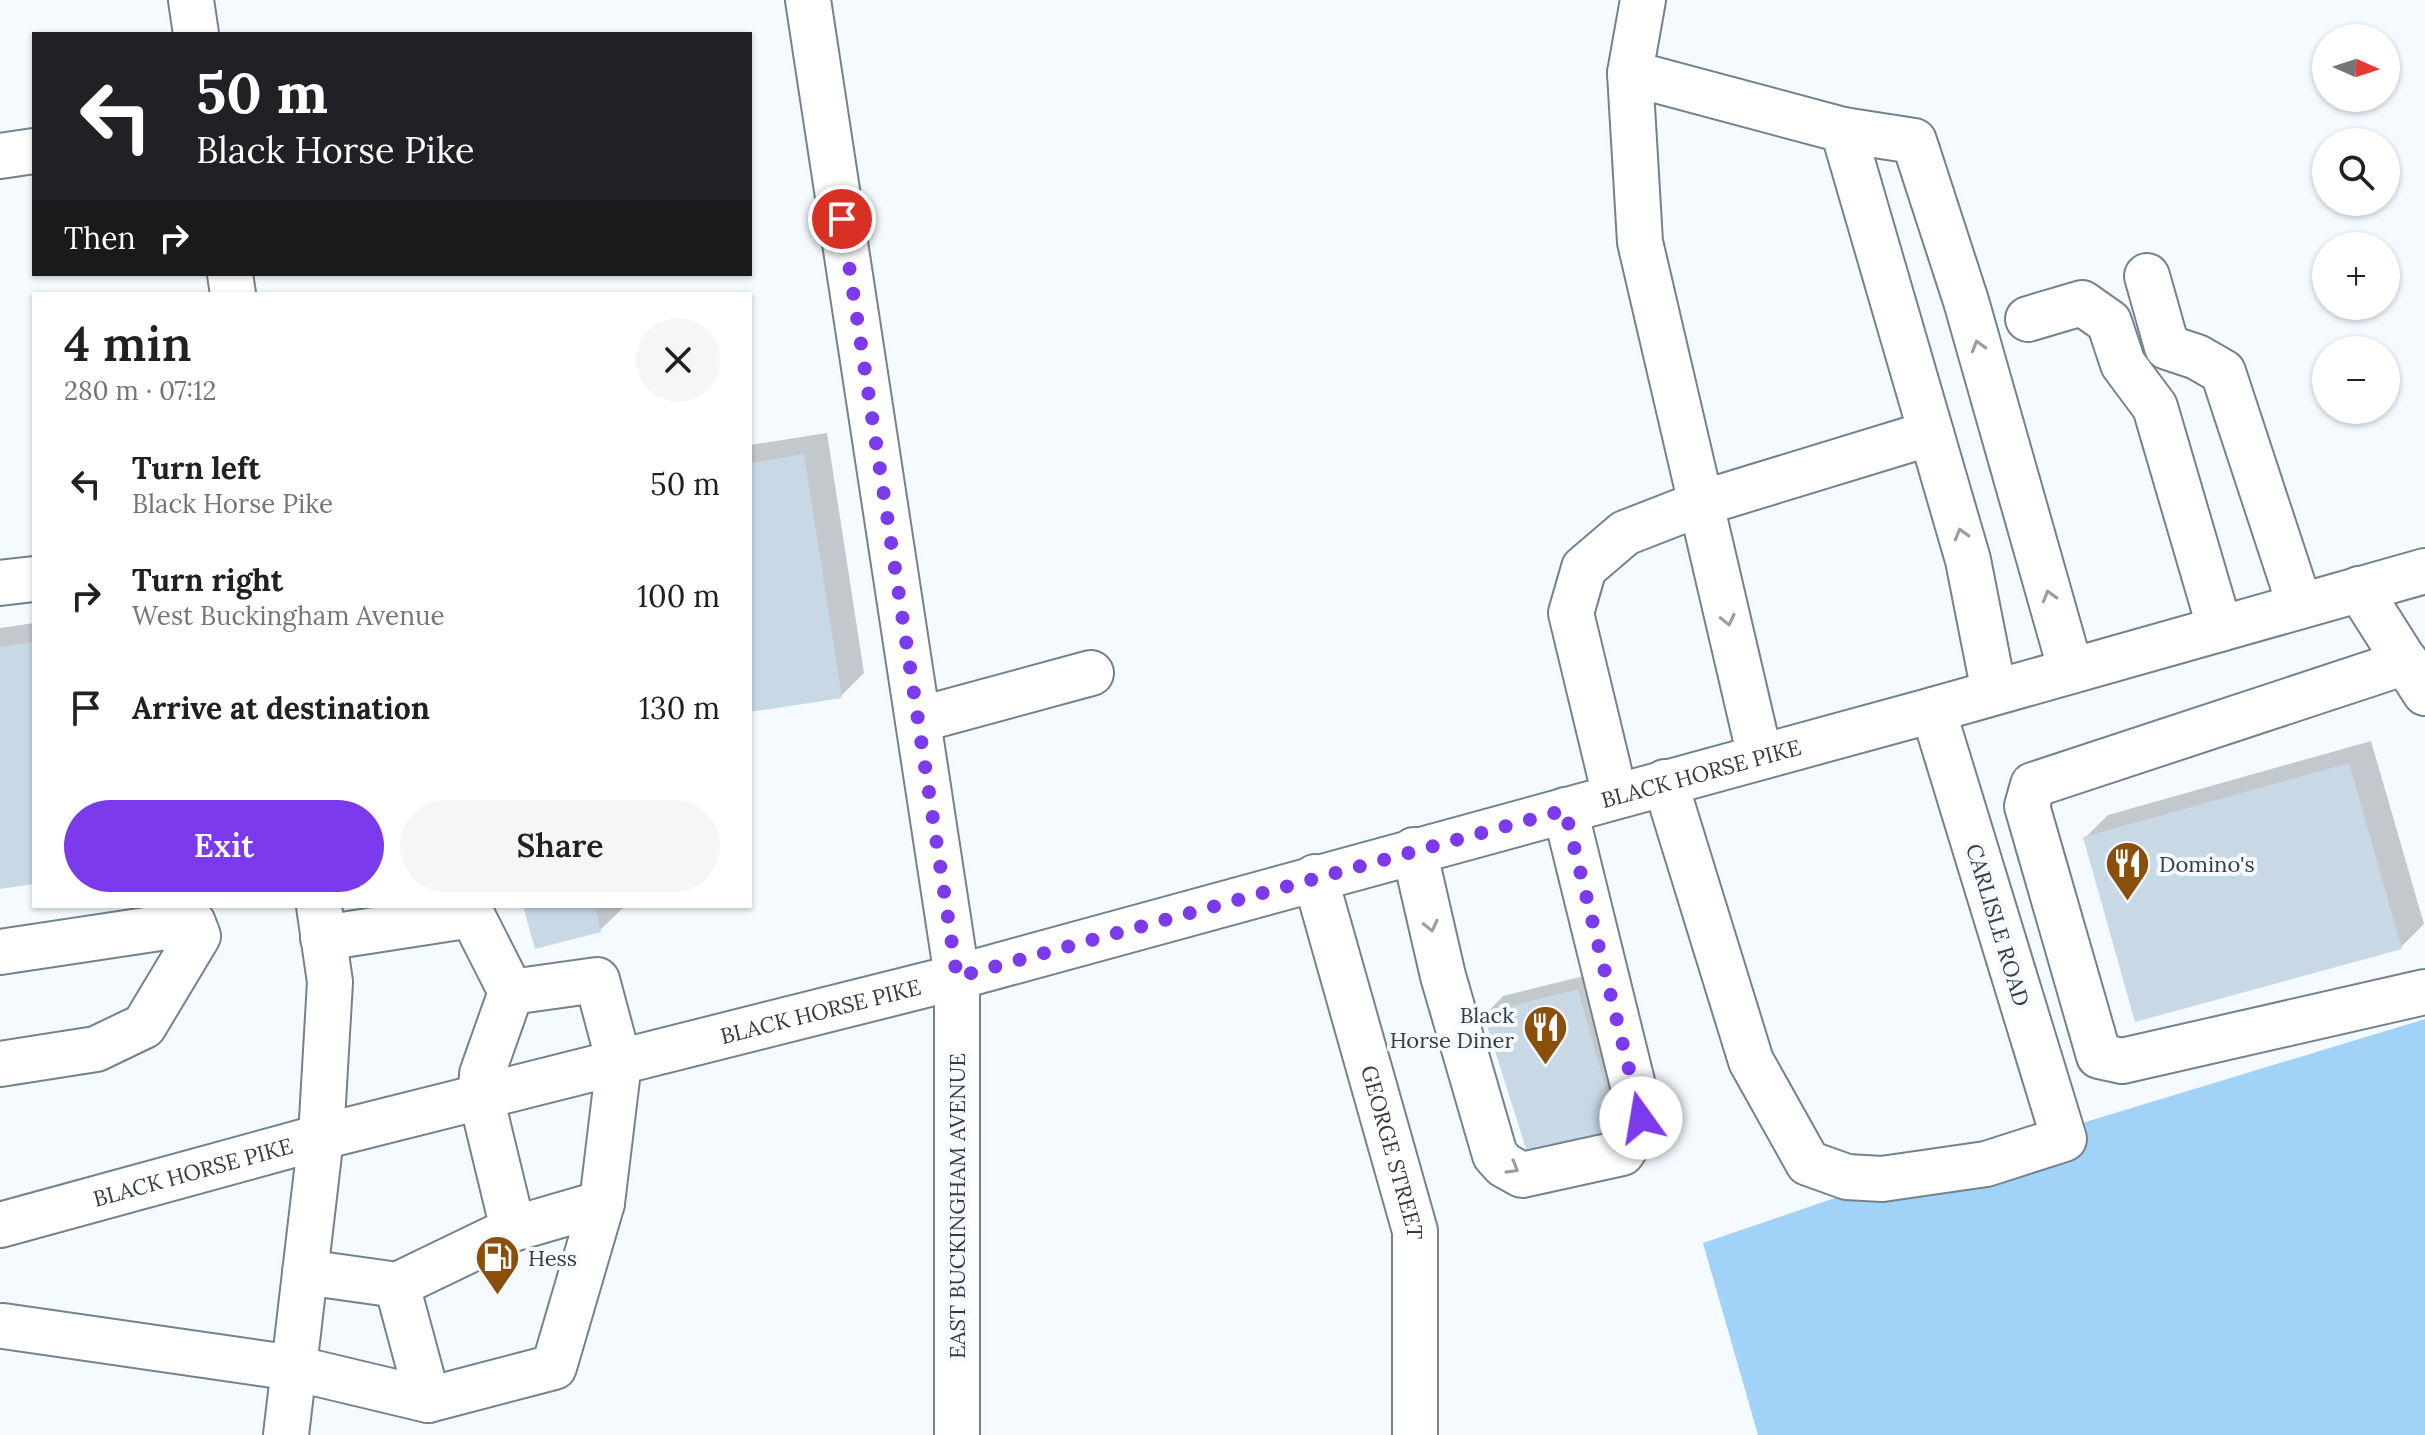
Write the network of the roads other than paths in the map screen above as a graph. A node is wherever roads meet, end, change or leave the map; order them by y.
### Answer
1 (191, 0) edge
2 (808, 0) edge
3 (1643, 0) edge
4 (196, 32) edge
5 (1630, 73) junction
6 (1843, 130) junction
7 (32, 151) edge
8 (0, 156) edge
9 (2147, 276) dead end
10 (2028, 319) dead end
11 (1931, 433) junction
12 (1706, 523) junction
13 (2425, 571) edge
14 (32, 579) edge
15 (0, 583) edge
16 (2359, 589) junction
17 (2300, 606) junction
18 (2220, 629) junction
19 (2071, 671) junction
20 (1091, 673) dead end
21 (2415, 678) edge
22 (1994, 692) junction
23 (1933, 710) junction
24 (918, 720) junction
25 (1760, 757) junction
26 (1665, 782) junction
27 (1615, 796) junction
28 (1565, 810) junction
29 (1414, 850) junction
30 (1315, 877) junction
31 (471, 910) edge
32 (200, 915) edge
33 (321, 922) edge
34 (0, 952) edge
35 (957, 977) junction
36 (511, 992) junction
37 (2425, 992) edge
38 (2090, 1026) junction
39 (2033, 1039) junction
40 (619, 1062) junction
41 (0, 1064) edge
42 (481, 1097) junction
43 (321, 1137) junction
44 (602, 1203) junction
45 (0, 1225) edge
46 (513, 1229) junction
47 (305, 1272) junction
48 (397, 1285) junction
49 (1, 1329) edge
50 (294, 1368) junction
51 (428, 1400) junction
52 (286, 1435) edge
53 (957, 1435) edge
54 (1415, 1435) edge

1 - 4 main road
2 - 24 main road, EAST BUCKINGHAM AVENUE
3 - 5 main road
5 - 6 main road
5 - 12 main road
6 - 11 main road
19 -> 6 main road
7 - 8 main road
9 - 17 main road
10 - 18 main road
11 - 12 main road
22 -> 11 main road
12 -> 25 main road
12 - 27 main road
13 - 16 main road, BLACK HORSE PIKE
14 - 15 main road
16 - 17 main road, BLACK HORSE PIKE
16 - 21 main road
17 - 18 main road, BLACK HORSE PIKE
18 - 19 main road, BLACK HORSE PIKE
19 - 22 main road, BLACK HORSE PIKE
20 - 24 main road
21 - 38 main road
22 - 23 main road, BLACK HORSE PIKE
23 - 25 main road, BLACK HORSE PIKE
23 - 39 main road, CARLISLE ROAD
24 - 35 main road, EAST BUCKINGHAM AVENUE
25 - 26 main road, BLACK HORSE PIKE
26 - 27 main road, BLACK HORSE PIKE
26 - 39 main road, CARLISLE ROAD
27 - 28 main road, BLACK HORSE PIKE
28 - 29 main road, BLACK HORSE PIKE
29 -> 28 main road
29 - 30 main road, BLACK HORSE PIKE
30 - 35 main road, BLACK HORSE PIKE
30 - 54 main road, GEORGE STREET
31 - 33 main road
31 - 36 main road
32 - 34 main road
32 - 41 main road
33 - 43 main road
35 - 40 main road, BLACK HORSE PIKE
35 - 53 main road, EAST BUCKINGHAM AVENUE
36 - 40 main road
36 - 42 main road
37 - 38 main road
38 - 39 main road
40 - 42 main road, BLACK HORSE PIKE
40 - 44 main road
42 - 43 main road, BLACK HORSE PIKE
42 - 46 main road
43 - 45 main road, BLACK HORSE PIKE
43 - 47 main road
44 - 46 main road
44 - 51 main road
46 - 48 main road
47 - 48 main road
47 - 50 main road
48 - 51 main road
49 - 50 main road
50 - 51 main road
50 - 52 main road

